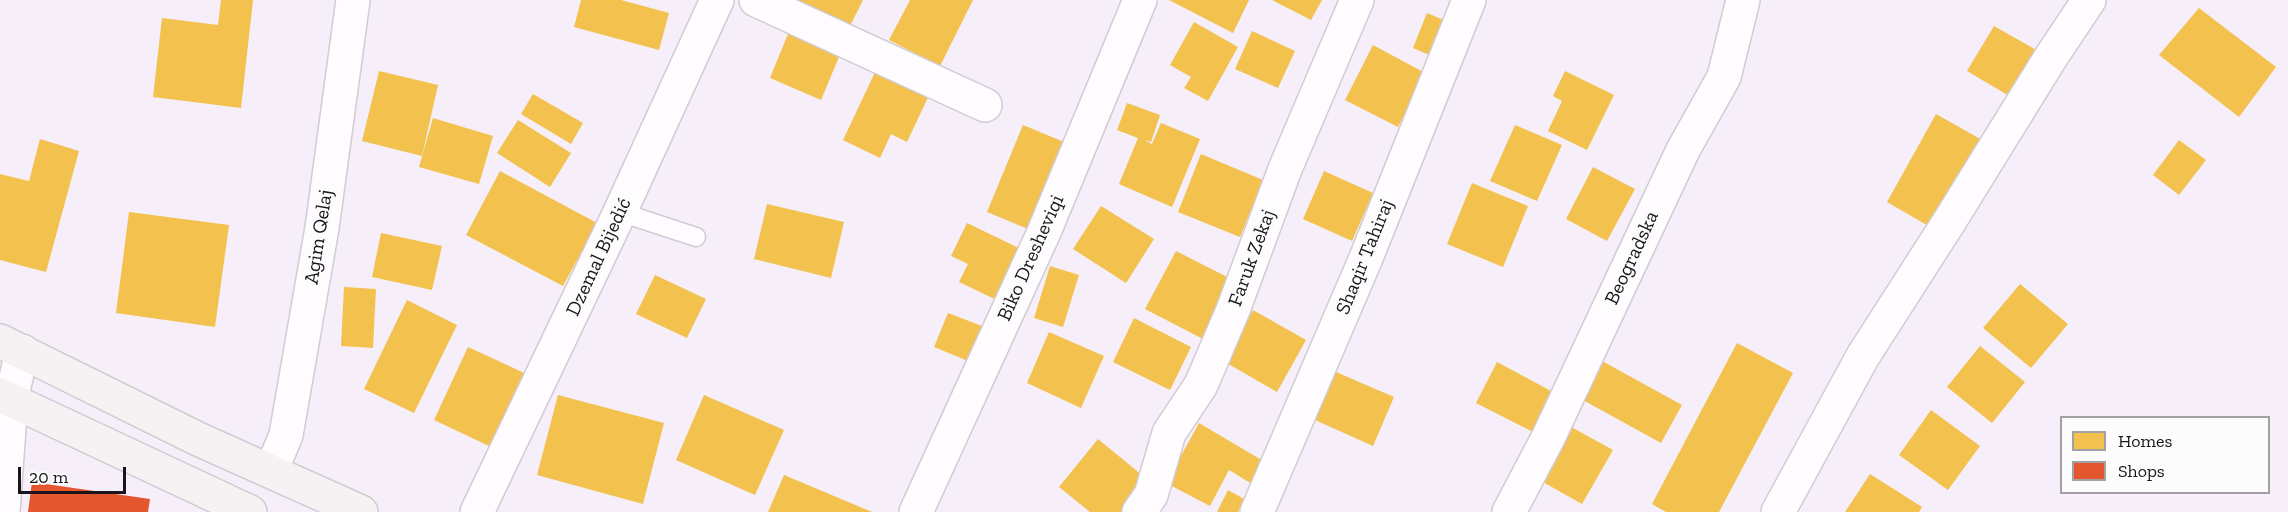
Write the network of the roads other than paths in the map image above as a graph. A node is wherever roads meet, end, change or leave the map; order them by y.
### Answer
1 (353, 0) edge
2 (717, 0) edge
3 (756, 0) edge
4 (1140, 0) edge
5 (1357, 0) edge
6 (1469, 0) edge
7 (1743, 0) edge
8 (2089, 0) edge
9 (985, 105) dead end
10 (620, 212) junction
11 (696, 237) dead end
12 (11, 346) edge
13 (5, 398) edge
14 (271, 471) junction
15 (3, 512) edge
16 (250, 512) edge
17 (361, 512) edge
18 (477, 512) edge
19 (916, 512) edge
20 (1139, 512) edge
21 (1257, 512) edge
22 (1509, 512) edge
23 (1778, 512) edge

1 - 14 street, Agim Qelaj
2 - 10 street, Dzemal Bijedić
3 - 9 street
4 - 19 street, Biko Dresheviqi
5 - 20 street, Faruk Zekaj
6 - 21 street, Shaqir Tahiraj
7 - 22 street, Beogradska
8 - 23 street
10 - 11 lane
10 - 18 street, Dzemal Bijedić
12 - 13 street
12 - 14 main road
13 - 15 street
13 - 16 main road
14 - 17 main road

